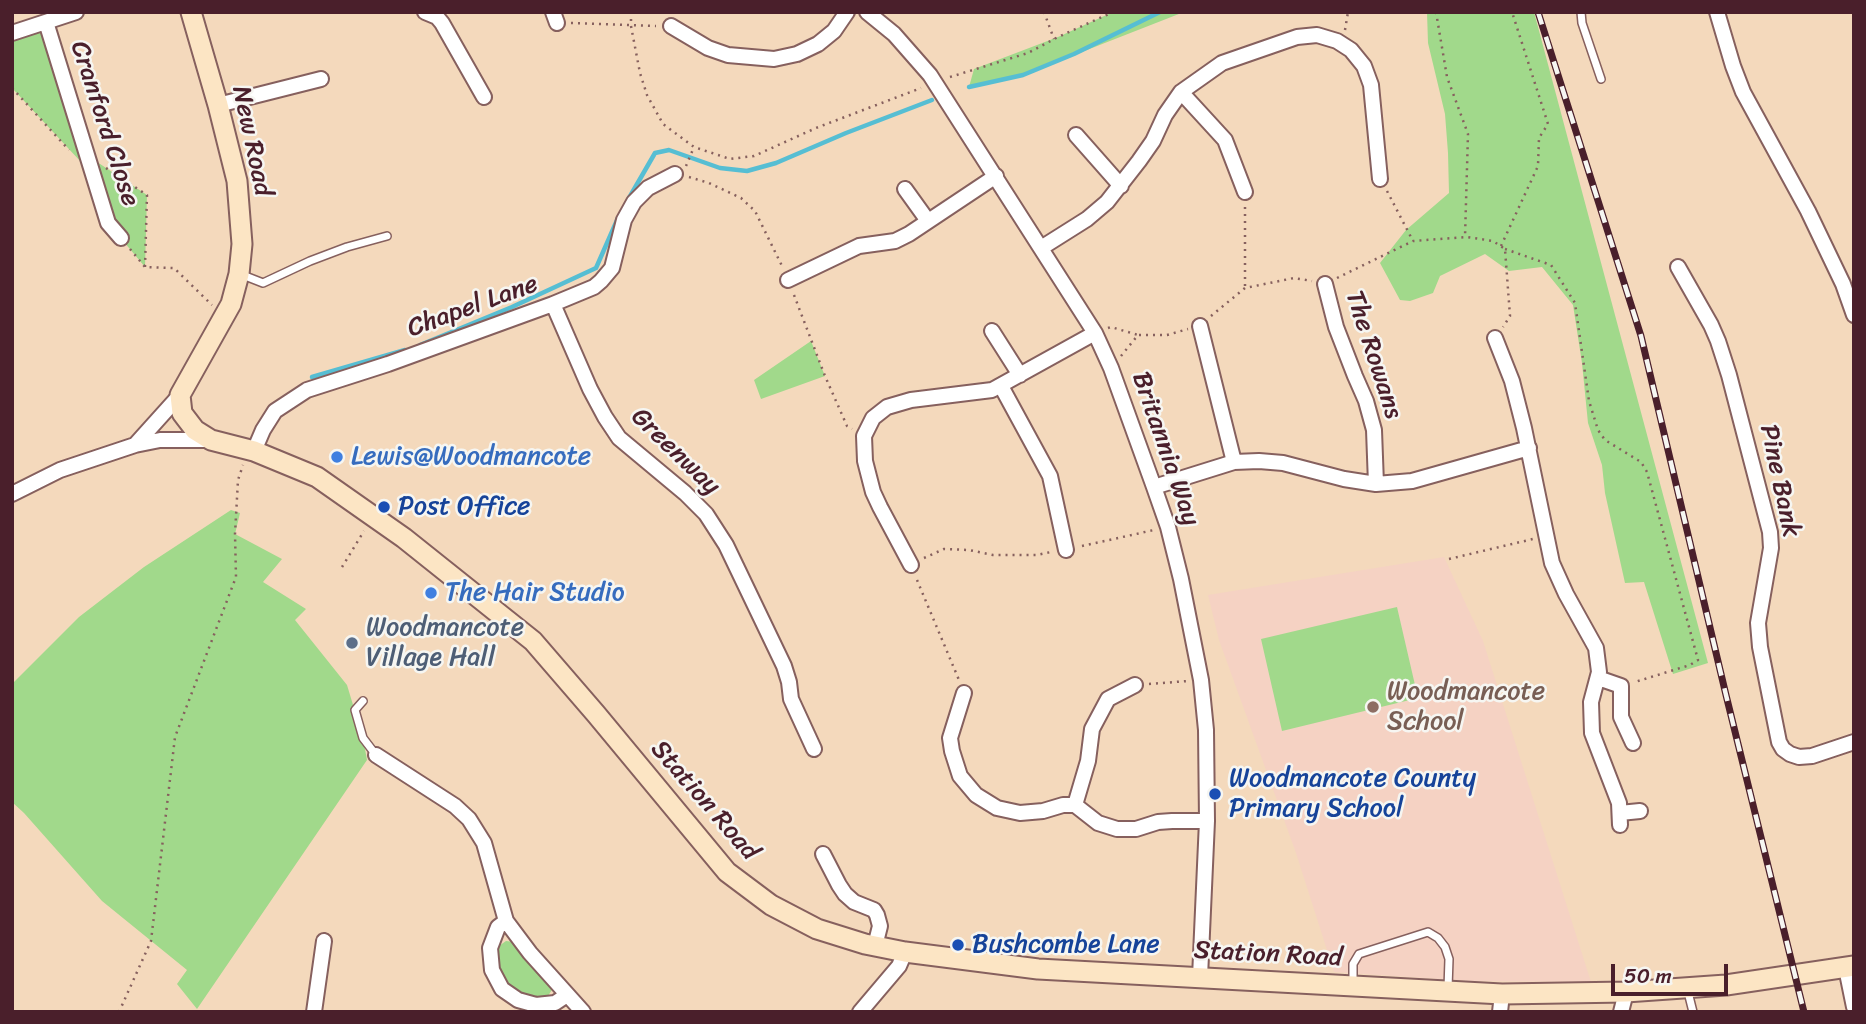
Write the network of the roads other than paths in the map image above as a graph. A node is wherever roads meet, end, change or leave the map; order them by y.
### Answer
1 (76, 12) edge
2 (191, 12) edge
3 (425, 12) edge
4 (847, 12) edge
5 (867, 12) edge
6 (1581, 12) edge
7 (1717, 12) edge
8 (46, 22) junction
9 (671, 26) road end
10 (12, 33) edge
11 (321, 79) dead end
12 (1601, 79) dead end
13 (1181, 92) junction
14 (484, 97) dead end
15 (218, 105) junction
16 (1076, 135) dead end
17 (681, 170) road end
18 (996, 176) junction
19 (1380, 179) road end
20 (1121, 187) junction
21 (905, 189) dead end
22 (1245, 192) road end
23 (928, 221) junction
24 (387, 236) dead end
25 (121, 238) road end
26 (1041, 248) junction
27 (1678, 267) dead end
28 (239, 274) junction
29 (788, 279) road end
30 (1325, 285) dead end
31 (553, 304) junction
32 (1854, 315) edge
33 (1200, 326) dead end
34 (992, 331) dead end
35 (1095, 333) junction
36 (1495, 338) dead end
37 (1020, 375) junction
38 (1001, 386) junction
39 (180, 395) junction
40 (211, 440) junction
41 (135, 445) junction
42 (1529, 447) junction
43 (251, 450) junction
44 (1234, 462) junction
45 (1376, 484) junction
46 (1154, 487) junction
47 (12, 494) edge
48 (1066, 550) road end
49 (911, 565) road end
50 (1598, 678) junction
51 (1135, 685) road end
52 (964, 693) road end
53 (363, 701) dead end
54 (1854, 742) edge
55 (1633, 743) dead end
56 (814, 749) dead end
57 (376, 755) joint
58 (1075, 805) junction
59 (1640, 811) dead end
60 (1207, 821) junction
61 (823, 854) dead end
62 (506, 920) junction
63 (324, 941) dead end
64 (875, 946) junction
65 (905, 952) junction
66 (1850, 967) edge
67 (1200, 977) junction
68 (1353, 986) junction
69 (1687, 988) junction
70 (1448, 991) junction
71 (1626, 992) junction
72 (567, 995) junction
73 (1501, 1003) edge
74 (1854, 1007) edge
75 (314, 1012) edge
76 (583, 1012) edge
77 (860, 1012) edge
78 (1621, 1012) edge
79 (1693, 1012) edge

1 - 8 street
2 - 15 street, New Road
3 - 14 street
4 - 9 street
5 - 18 street, Britannia Way
6 - 12 lane
7 - 32 street
8 - 10 street
8 - 25 street, Cranford Close
11 - 15 street
13 - 19 street
13 - 20 street
13 - 22 street
15 - 28 street, New Road
16 - 20 street
17 - 31 street, Chapel Lane
18 - 23 street
18 - 26 street, Britannia Way
20 - 26 street
21 - 23 street
23 - 29 street
24 - 28 lane
26 - 35 street, Britannia Way
27 - 54 street, Pine Bank
28 - 39 street, New Road
30 - 45 street, The Rowans
31 - 43 street, Chapel Lane
31 - 56 street, Greenway
33 - 44 street
34 - 37 street
35 - 37 street
35 - 46 street, Britannia Way
36 - 42 street
37 - 38 street
38 - 48 street
38 - 49 street
39 - 40 street
39 - 41 street
40 - 41 street
40 - 43 street, Station Road
41 - 47 street
42 - 45 street
42 - 50 street
43 - 64 street, Station Road
44 - 45 street
44 - 46 street
46 - 60 street, Britannia Way
50 - 55 street
50 - 59 street
51 - 58 street
52 - 58 street
53 - 57 lane
57 - 62 street
58 - 60 street
60 - 67 street, Britannia Way
61 - 64 street
62 - 72 street
62 - 72 street
63 - 75 street
64 - 65 street, Station Road
65 - 67 street, Station Road
65 - 77 street
66 - 69 street, Station Road
66 - 74 street
67 - 68 street, Station Road
68 - 70 street, Station Road
68 - 70 lane
69 - 71 street, Station Road
69 - 79 lane
70 - 73 street, Station Road
71 - 73 street, Station Road
71 - 78 street
72 - 76 street

